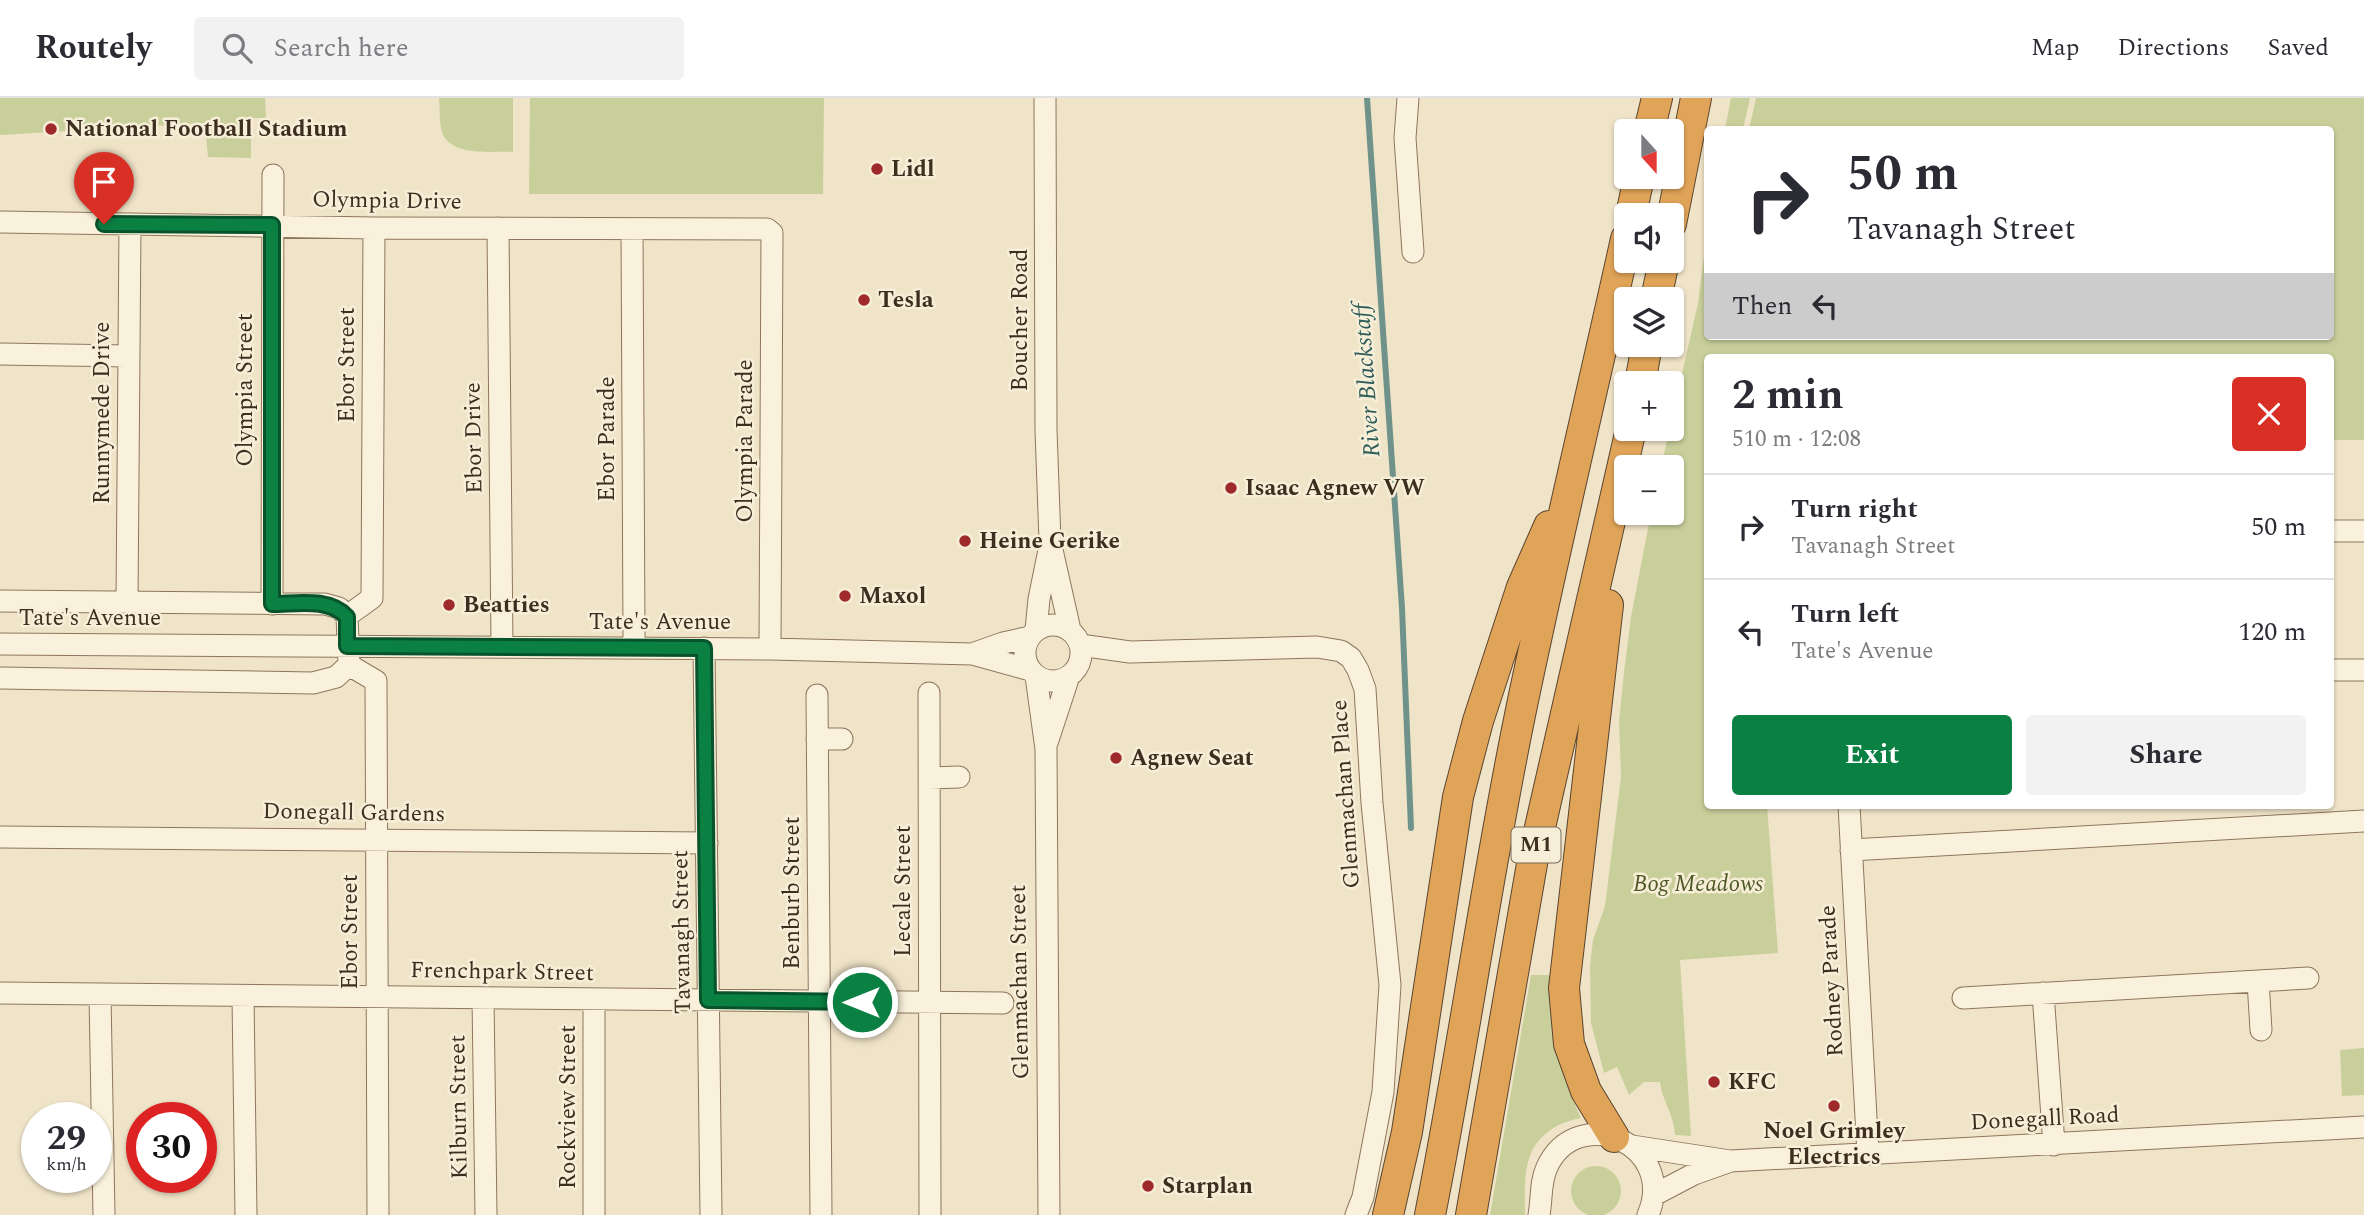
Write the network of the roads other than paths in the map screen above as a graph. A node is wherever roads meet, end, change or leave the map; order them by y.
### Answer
1 (1045, 98) edge
2 (1408, 98) edge
3 (1657, 98) edge
4 (1696, 98) edge
5 (1652, 119) edge
6 (273, 175) dead end
7 (1675, 203) edge
8 (0, 222) edge
9 (130, 224) junction
10 (272, 225) junction
11 (374, 228) junction
12 (498, 228) junction
13 (632, 229) junction
14 (772, 233) joint
15 (1413, 252) dead end
16 (1619, 273) edge
17 (0, 354) edge
18 (128, 355) junction
19 (1573, 480) junction
20 (1614, 505) edge
21 (1616, 525) edge
22 (2334, 531) edge
23 (2364, 531) edge
24 (1050, 541) junction
25 (0, 601) edge
26 (127, 603) junction
27 (272, 604) junction
28 (347, 617) junction
29 (1033, 634) junction
30 (1075, 638) junction
31 (0, 644) edge
32 (502, 647) junction
33 (633, 647) junction
34 (704, 648) junction
35 (770, 649) junction
36 (1128, 652) junction
37 (972, 654) junction
38 (348, 655) junction
39 (2334, 670) edge
40 (2364, 670) edge
41 (1033, 673) junction
42 (1072, 673) junction
43 (0, 678) edge
44 (929, 693) dead end
45 (817, 695) dead end
46 (817, 739) junction
47 (842, 739) dead end
48 (1046, 749) junction
49 (959, 777) dead end
50 (929, 778) junction
51 (1849, 809) edge
52 (2364, 821) edge
53 (0, 837) edge
54 (376, 840) junction
55 (707, 843) junction
56 (1851, 850) junction
57 (2308, 978) dead end
58 (2258, 981) junction
59 (0, 993) edge
60 (2043, 993) junction
61 (100, 995) junction
62 (243, 996) junction
63 (376, 997) junction
64 (483, 998) junction
65 (1963, 998) dead end
66 (594, 999) junction
67 (708, 1000) junction
68 (820, 1001) junction
69 (930, 1002) junction
70 (1003, 1003) dead end
71 (2261, 1030) dead end
72 (2364, 1127) edge
73 (1624, 1141) junction
74 (2054, 1145) junction
75 (1868, 1154) junction
76 (1730, 1161) junction
77 (1651, 1205) edge
78 (1543, 1210) edge
79 (104, 1215) edge
80 (246, 1215) edge
81 (378, 1215) edge
82 (486, 1215) edge
83 (594, 1215) edge
84 (711, 1215) edge
85 (821, 1215) edge
86 (930, 1215) edge
87 (1049, 1215) edge
88 (1356, 1215) edge
89 (1388, 1215) edge
90 (1430, 1215) edge
91 (1471, 1215) edge

1 - 24 street, Boucher Road
2 - 15 street
3 - 5 highway
4 - 7 highway
6 - 10 street, Olympia Street
8 - 9 street, Olympia Drive
9 - 10 street, Olympia Drive
9 - 18 street, Runnymede Drive
10 - 11 street, Olympia Drive
10 - 27 street, Olympia Street
11 - 12 street, Olympia Drive
11 - 28 street, Ebor Street
12 - 13 street, Olympia Drive
12 - 32 street, Ebor Drive
13 - 14 street, Olympia Drive
13 - 33 street, Ebor Parade
14 - 35 street, Olympia Parade
16 - 19 highway, M1
17 - 18 street
18 - 26 street, Runnymede Drive
19 - 89 highway
19 - 90 highway, M1
20 - 91 highway, M1
21 - 73 highway
22 - 23 street
24 - 29 street, Boucher Road
24 - 30 street, Boucher Road
25 - 26 street, Tate's Avenue
26 - 27 street, Tate's Avenue
27 - 28 street, Tate's Avenue
28 - 38 street
29 - 30 street
29 - 37 street, Tate's Avenue
29 - 41 street
30 - 36 street
30 - 42 street
31 - 38 street, Tate's Avenue
32 - 33 street, Tate's Avenue
32 - 38 street, Tate's Avenue
33 - 34 street, Tate's Avenue
34 - 35 street, Tate's Avenue
34 - 55 street, Tavanagh Street
35 - 37 street, Tate's Avenue
36 - 42 street
36 - 88 street, Glenmachan Place
37 - 41 street, Tate's Avenue
38 - 43 street, Tate's Avenue
38 - 54 street, Ebor Street
39 - 40 street
41 - 42 street
41 - 48 street, Glenmachan Street
42 - 48 street, Glenmachan Street
44 - 50 street, Lecale Street
45 - 46 street, Benburb Street
46 - 47 street
46 - 68 street, Benburb Street
48 - 87 street, Glenmachan Street
49 - 50 street
50 - 69 street, Lecale Street
51 - 56 street, Rodney Parade
52 - 56 street
53 - 54 street, Donegall Gardens
54 - 55 street, Donegall Gardens
54 - 63 street, Ebor Street
55 - 67 street, Tavanagh Street
56 - 75 street, Rodney Parade
57 - 58 street
58 - 60 street
58 - 71 street
59 - 61 street, Frenchpark Street
60 - 65 street
60 - 74 street
61 - 62 street, Frenchpark Street
61 - 79 street
62 - 63 street, Frenchpark Street
62 - 80 street
63 - 64 street, Frenchpark Street
63 - 81 street, Ebor Street
64 - 66 street, Frenchpark Street
64 - 82 street, Kilburn Street
66 - 67 street, Frenchpark Street
66 - 83 street, Rockview Street
67 - 68 street, Frenchpark Street
67 - 84 street, Tavanagh Street
68 - 69 street, Frenchpark Street
68 - 85 street, Benburb Street
69 - 70 street, Frenchpark Street
69 - 86 street, Lecale Street
72 - 74 street, Donegall Road
73 - 76 street, Donegall Road
73 - 77 street
73 - 78 street, Donegall Road
74 - 75 street, Donegall Road
75 - 76 street, Donegall Road
76 - 77 street, Donegall Road

